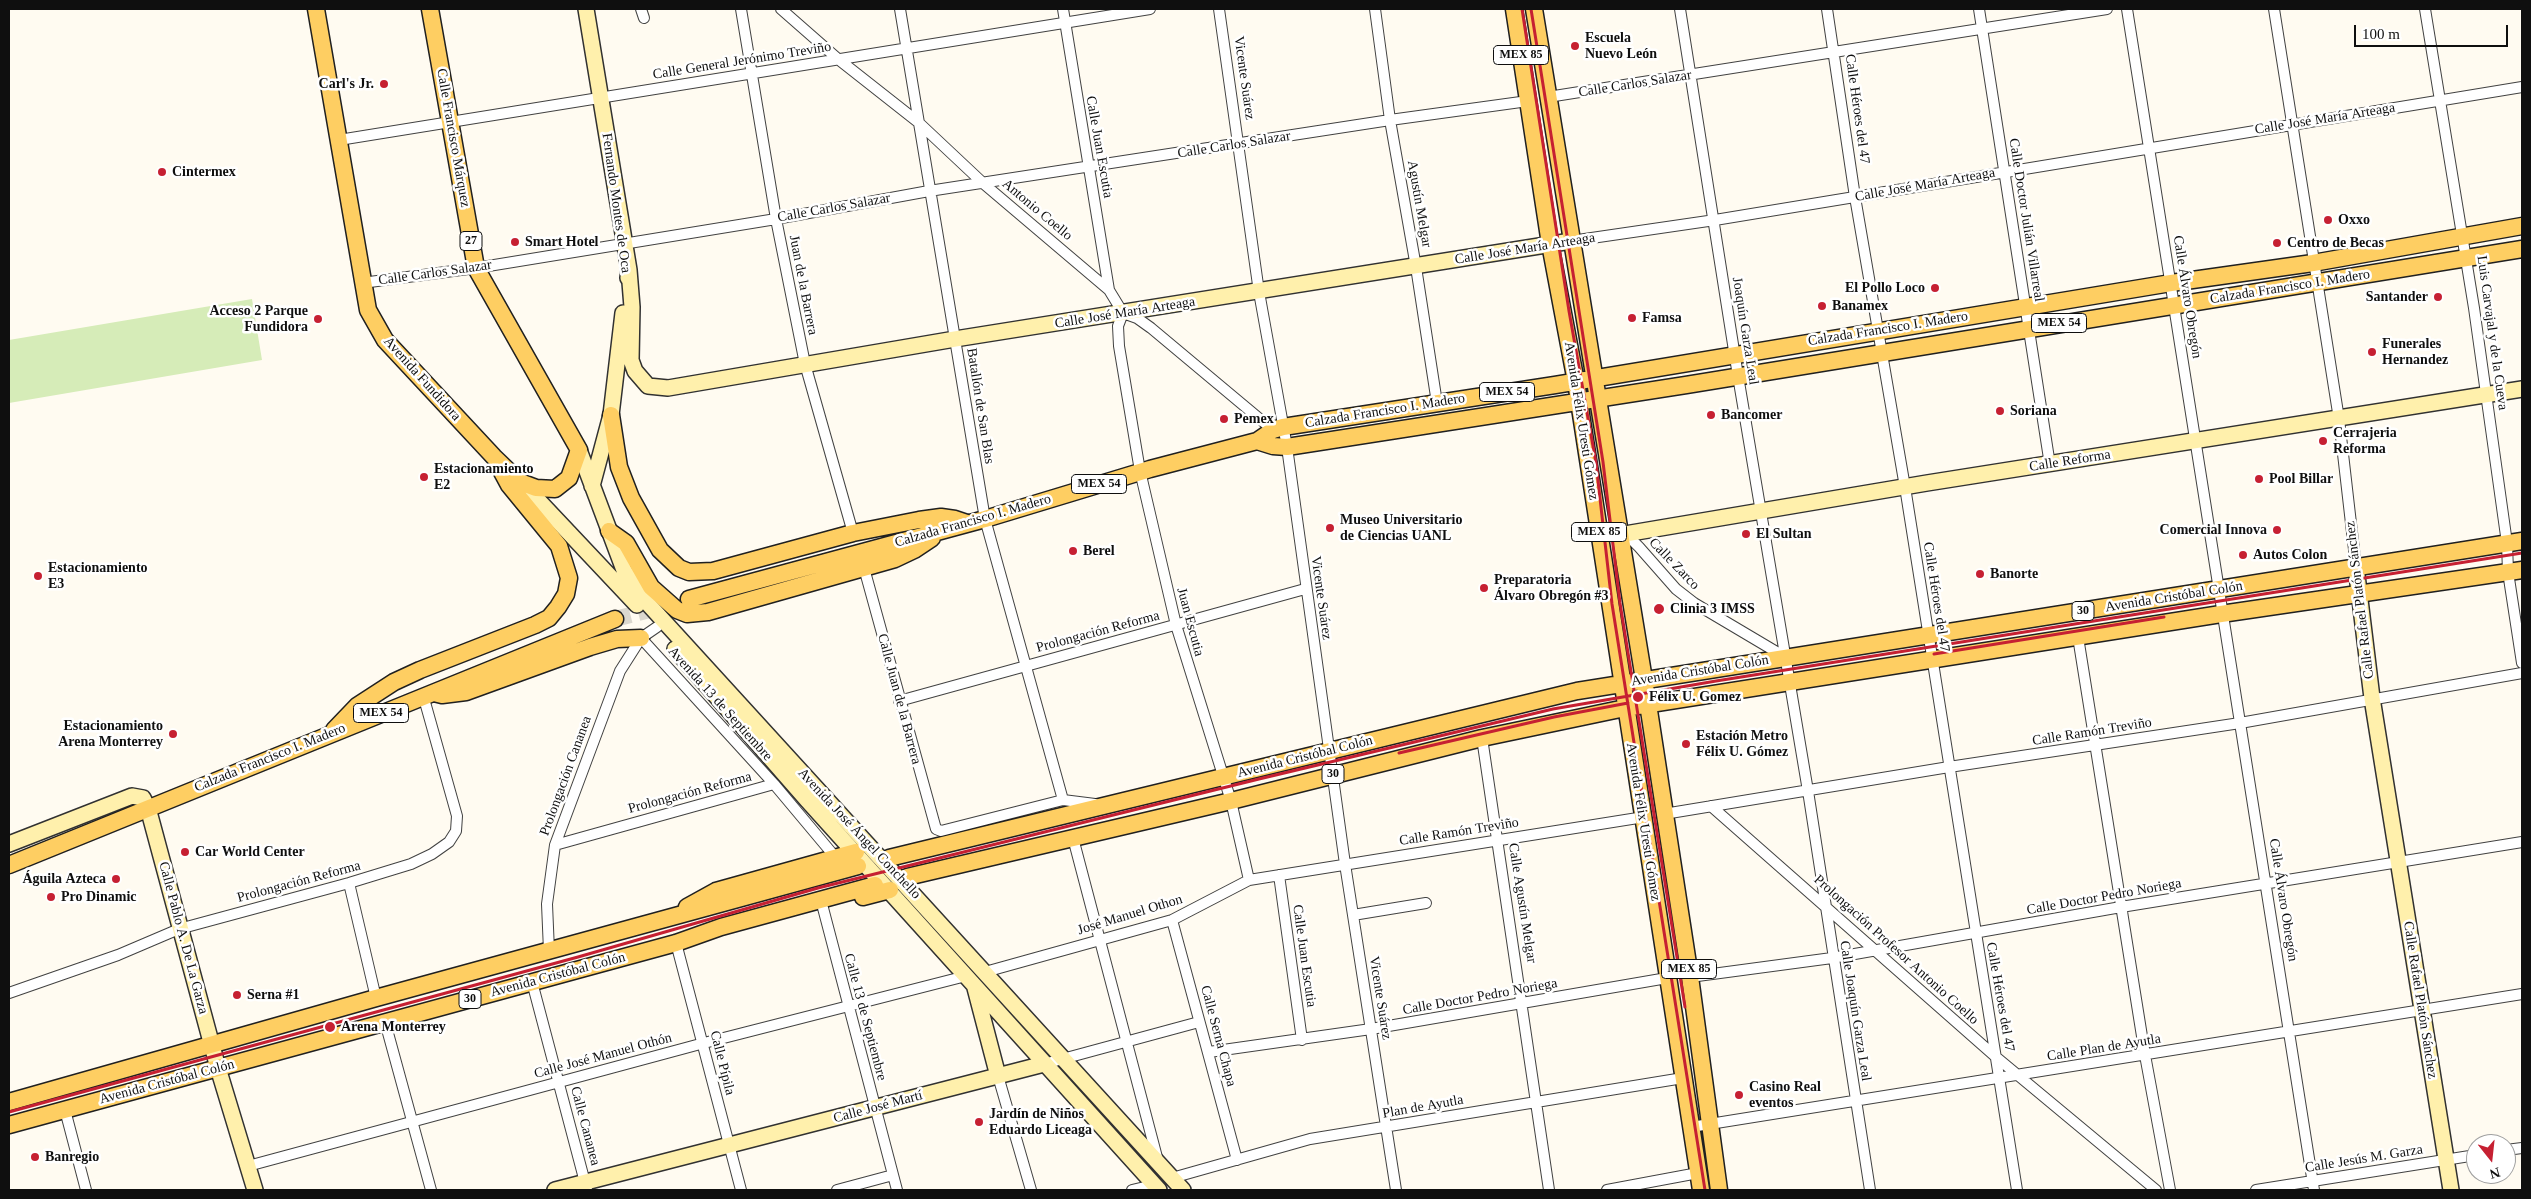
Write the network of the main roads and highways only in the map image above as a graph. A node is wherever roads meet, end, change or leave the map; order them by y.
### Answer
1 (316, 9) edge
2 (430, 9) edge
3 (1514, 9) edge
4 (1534, 9) edge
5 (2522, 226) edge
6 (2522, 248) edge
7 (1593, 379) junction
8 (1576, 382) junction
9 (1597, 399) junction
10 (1579, 401) junction
11 (611, 415) road end
12 (1258, 442) junction
13 (494, 457) junction
14 (520, 482) joint
15 (967, 523) junction
16 (609, 531) road end
17 (942, 531) junction
18 (2515, 542) edge
19 (2515, 571) edge
20 (689, 600) dead end
21 (615, 619) tunnel mouth
22 (642, 638) road end
23 (1644, 679) junction
24 (1622, 683) junction
25 (427, 694) junction
26 (1648, 704) junction
27 (1625, 708) junction
28 (329, 735) junction
29 (890, 858) dead end
30 (9, 865) edge
31 (907, 881) road end
32 (670, 918) junction
33 (676, 943) junction
34 (549, 951) junction
35 (532, 982) junction
36 (9, 1102) edge
37 (9, 1126) edge
38 (1701, 1190) edge
39 (1719, 1190) edge

1 - 13 main road, Avenida Fundidora
2 - 14 main road, Calle Francisco Márquez / 27
3 - 8 main road, Avenida Félix Uresti Gómez / MEX 85
4 - 7 main road, Avenida Félix Uresti Gómez / MEX 85
5 - 7 main road, Calzada Francisco I. Madero / MEX 54
6 - 9 main road, Calzada Francisco I. Madero / MEX 54
7 - 8 main road, Calzada Francisco I. Madero / MEX 54
7 - 9 main road, Avenida Félix Uresti Gómez
8 - 10 main road, Avenida Félix Uresti Gómez / MEX 85
8 - 12 main road, Calzada Francisco I. Madero / MEX 54
9 - 10 main road, Calzada Francisco I. Madero / MEX 54
9 - 23 main road, Avenida Félix Uresti Gómez / MEX 85
10 - 12 main road, Calzada Francisco I. Madero / MEX 54
10 - 24 main road, Avenida Félix Uresti Gómez / MEX 85
11 - 15 main road
12 - 15 main road, Calzada Francisco I. Madero / MEX 54
13 - 14 main road, Avenida Fundidora
13 - 28 main road
15 - 17 main road, Calzada Francisco I. Madero / MEX 54
16 - 17 main road
17 - 20 main road, Calzada Francisco I. Madero / MEX 54
18 - 23 main road, Avenida Cristóbal Colón / 30
19 - 26 main road, Avenida Cristóbal Colón / 30
21 - 25 main road, Calzada Francisco I. Madero / MEX 54
22 - 25 main road
23 - 24 main road, Avenida Cristóbal Colón / 30
23 - 26 main road, Avenida Félix Uresti Gómez / MEX 85
24 - 27 main road, Avenida Félix Uresti Gómez / MEX 85
24 - 29 main road, Avenida Cristóbal Colón / 30
25 - 28 main road, Calzada Francisco I. Madero / MEX 54
26 - 27 main road, Avenida Cristóbal Colón / 30
26 - 39 main road, Avenida Félix Uresti Gómez / MEX 85
27 - 31 main road, Avenida Cristóbal Colón / 30
27 - 38 main road, Avenida Félix Uresti Gómez / MEX 85
28 - 30 main road, Calzada Francisco I. Madero / MEX 54
32 - 32 main road, Avenida Cristóbal Colón / 30
32 - 34 main road, Avenida Cristóbal Colón / 30
33 - 33 main road, Avenida Cristóbal Colón / 30
33 - 35 main road, Avenida Cristóbal Colón / 30
34 - 35 main road
34 - 36 main road, Avenida Cristóbal Colón / 30
35 - 37 main road, Avenida Cristóbal Colón / 30

